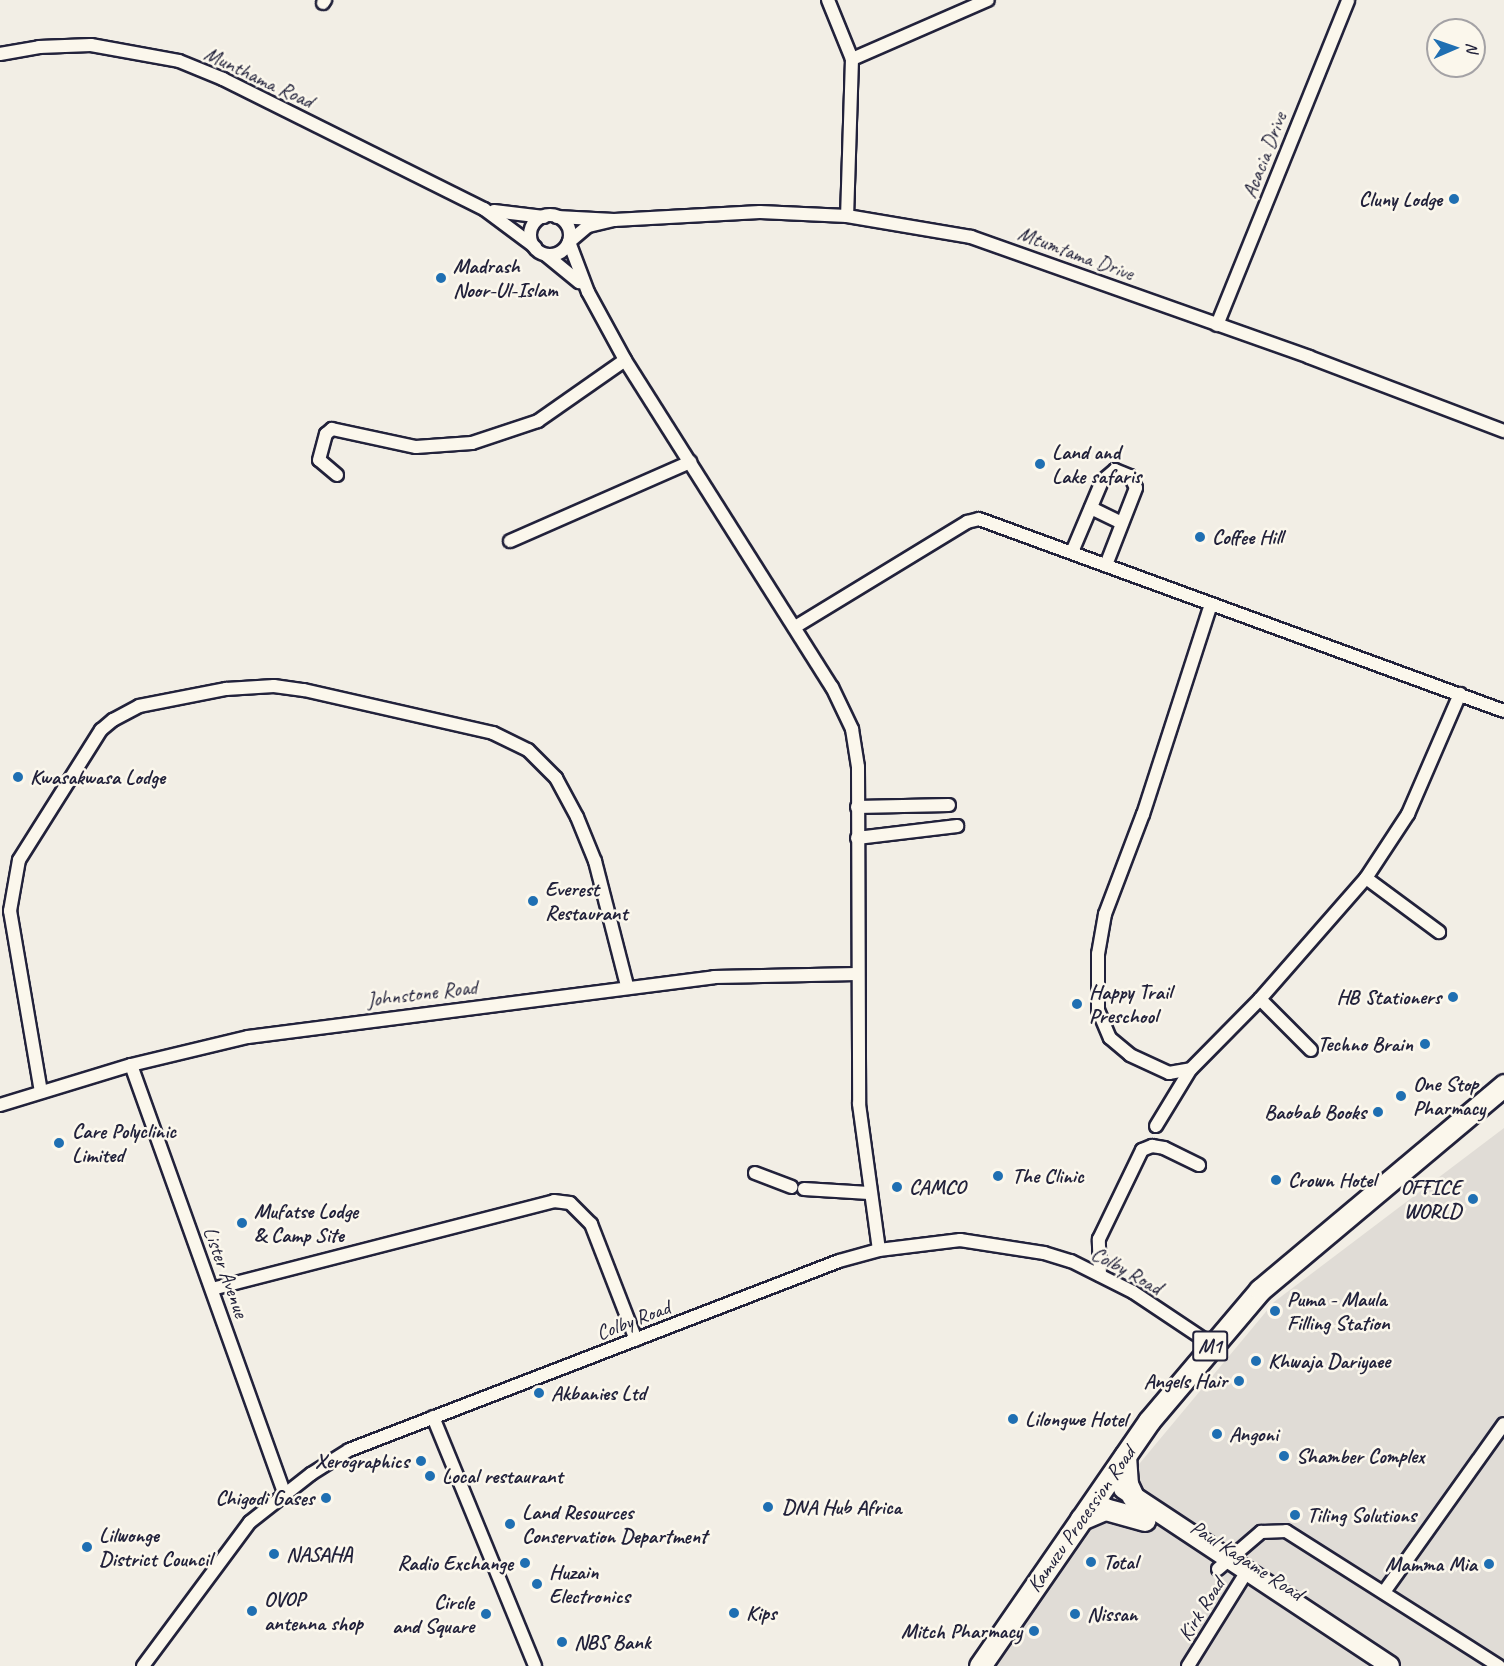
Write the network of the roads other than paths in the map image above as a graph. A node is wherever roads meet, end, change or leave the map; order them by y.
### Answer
1 (828, 0) edge
2 (988, 0) edge
3 (1348, 0) edge
4 (0, 54) edge
5 (852, 59) junction
6 (484, 209) junction
7 (544, 216) junction
8 (847, 216) junction
9 (558, 217) junction
10 (614, 220) junction
11 (569, 242) junction
12 (535, 248) junction
13 (546, 255) junction
14 (588, 292) junction
15 (1217, 325) junction
16 (625, 360) junction
17 (1504, 431) edge
18 (690, 462) junction
19 (337, 475) dead end
20 (1091, 508) junction
21 (1122, 523) junction
22 (510, 541) dead end
23 (1072, 552) junction
24 (1106, 565) junction
25 (1211, 604) junction
26 (795, 627) junction
27 (1460, 694) junction
28 (1504, 711) edge
29 (949, 804) dead end
30 (857, 807) junction
31 (957, 826) dead end
32 (857, 838) junction
33 (1366, 878) junction
34 (1439, 932) dead end
35 (857, 974) junction
36 (627, 987) junction
37 (1260, 999) junction
38 (1311, 1050) dead end
39 (131, 1065) junction
40 (1191, 1069) junction
41 (1504, 1085) edge
42 (41, 1092) junction
43 (0, 1105) edge
44 (1156, 1126) dead end
45 (1199, 1165) dead end
46 (754, 1173) dead end
47 (791, 1187) dead end
48 (804, 1189) dead end
49 (869, 1193) junction
50 (879, 1250) junction
51 (1100, 1275) junction
52 (212, 1289) junction
53 (636, 1340) junction
54 (1211, 1344) junction
55 (433, 1417) junction
56 (1504, 1424) edge
57 (1125, 1456) junction
58 (1105, 1486) junction
59 (284, 1493) junction
60 (1133, 1497) junction
61 (1081, 1519) junction
62 (1145, 1520) junction
63 (1222, 1565) junction
64 (1243, 1578) junction
65 (1384, 1592) junction
66 (143, 1666) edge
67 (535, 1666) edge
68 (980, 1666) edge
69 (1188, 1666) edge
70 (1369, 1666) edge
71 (1390, 1666) edge
72 (1499, 1666) edge

1 - 5 street
2 - 5 street
3 - 15 street, Acacia Drive
4 - 6 street, Munthama Road
5 - 8 street
6 - 7 street
6 - 12 street
7 - 9 street
7 - 12 street
8 - 10 street, Mtumtama Drive
8 - 15 street, Mtumtama Drive
9 - 10 street
9 - 11 street
10 - 11 street
11 - 13 street
11 - 14 street
12 - 13 street
13 - 14 street
14 - 16 street
15 - 17 street, Mtumtama Drive
16 - 18 street
16 - 19 street
18 - 22 street
18 - 26 street
20 - 21 street
20 - 21 street
20 - 23 street
21 - 24 street
23 - 24 street
23 - 26 street
24 - 25 street
25 - 27 street
25 - 40 street
26 - 30 street
27 - 28 street
27 - 33 street
29 - 30 street
30 - 32 street
31 - 32 street
32 - 35 street
33 - 34 street
33 - 37 street
35 - 36 street, Johnstone Road
35 - 49 street
36 - 39 street, Johnstone Road
36 - 42 street
37 - 38 street
37 - 40 street
39 - 42 street, Johnstone Road
39 - 52 street, Lister Avenue
40 - 44 street
41 - 54 highway, Kamuzu Procession Road / M1
42 - 43 street, Johnstone Road
45 - 51 street
46 - 47 street
48 - 49 street
49 - 50 street
50 - 51 street, Colby Road
50 - 53 street, Colby Road
51 - 54 street, Colby Road
52 - 53 street
52 - 59 street, Lister Avenue
53 - 55 street, Colby Road
54 - 57 highway, Kamuzu Procession Road / M1
55 - 59 street, Colby Road
55 - 67 street
56 - 65 street
57 - 58 highway, Kamuzu Procession Road / M1
57 - 60 highway
58 - 60 main road
58 - 61 highway, Kamuzu Procession Road / M1
58 - 62 main road, Paul Kagame Road
59 - 66 street, Colby Road
60 - 63 main road
61 - 62 highway
61 - 68 highway, Kamuzu Procession Road / M1
62 - 63 main road, Paul Kagame Road
63 - 64 main road, Paul Kagame Road
63 - 65 street
64 - 69 street, Kirk Road
64 - 70 main road, Paul Kagame Road
64 - 71 main road
65 - 72 street

